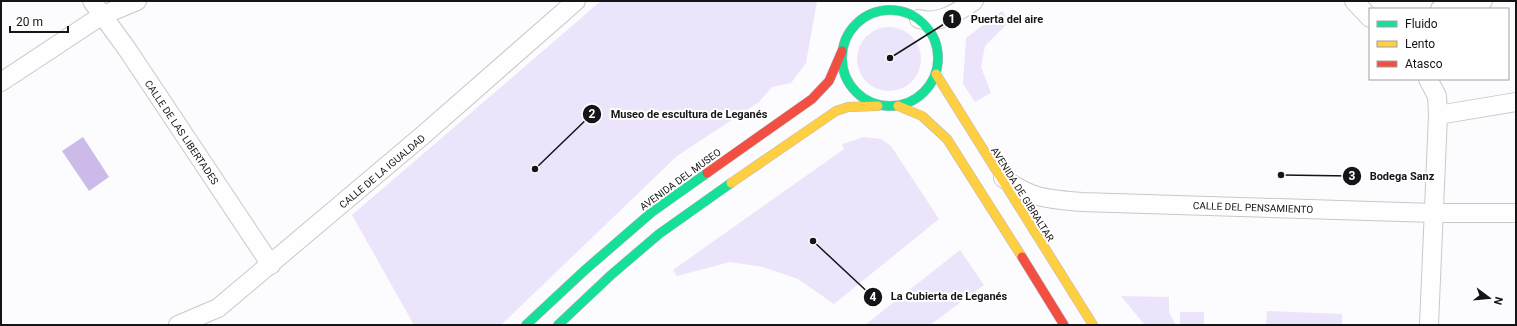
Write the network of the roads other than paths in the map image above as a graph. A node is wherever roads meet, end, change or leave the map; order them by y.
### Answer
1 (92, 1) edge
2 (138, 1) edge
3 (576, 1) edge
4 (898, 1) edge
5 (974, 1) edge
6 (1354, 1) edge
7 (1483, 1) edge
8 (867, 5) dead end
9 (1445, 8) edge
10 (911, 15) junction
11 (101, 16) junction
12 (867, 16) junction
13 (1369, 17) edge
14 (842, 51) junction
15 (936, 74) junction
16 (1429, 80) edge
17 (1, 82) edge
18 (1436, 88) edge
19 (1516, 102) edge
20 (878, 106) junction
21 (898, 106) junction
22 (1438, 115) junction
23 (998, 174) junction
24 (1434, 213) junction
25 (1516, 213) edge
26 (271, 265) junction
27 (178, 325) edge
28 (526, 325) edge
29 (558, 325) edge
30 (1064, 325) edge
31 (1093, 325) edge
32 (1429, 325) edge

1 - 11 street, CALLE DE LAS LIBERTADES
2 - 11 street
3 - 26 street, CALLE DE LA IGUALDAD
4 - 10 main road
5 - 10 street
6 - 13 street
7 - 9 street
8 - 12 main road
10 - 12 main road
10 - 15 main road
11 - 17 street
11 - 26 street, CALLE DE LAS LIBERTADES
12 - 14 main road
14 - 20 main road
14 - 28 main road, AVENIDA DEL MUSEO
15 - 21 main road
15 - 23 main road, AVENIDA DE GIBRALTAR
16 - 18 street
18 - 22 street
19 - 22 street
20 - 21 main road
20 - 29 main road
21 - 30 main road
22 - 24 street
23 - 24 street, CALLE DEL PENSAMIENTO
23 - 31 main road, AVENIDA DE GIBRALTAR
24 - 25 street, CALLE DEL PENSAMIENTO
24 - 32 street
26 - 27 street, CALLE DE LA IGUALDAD

